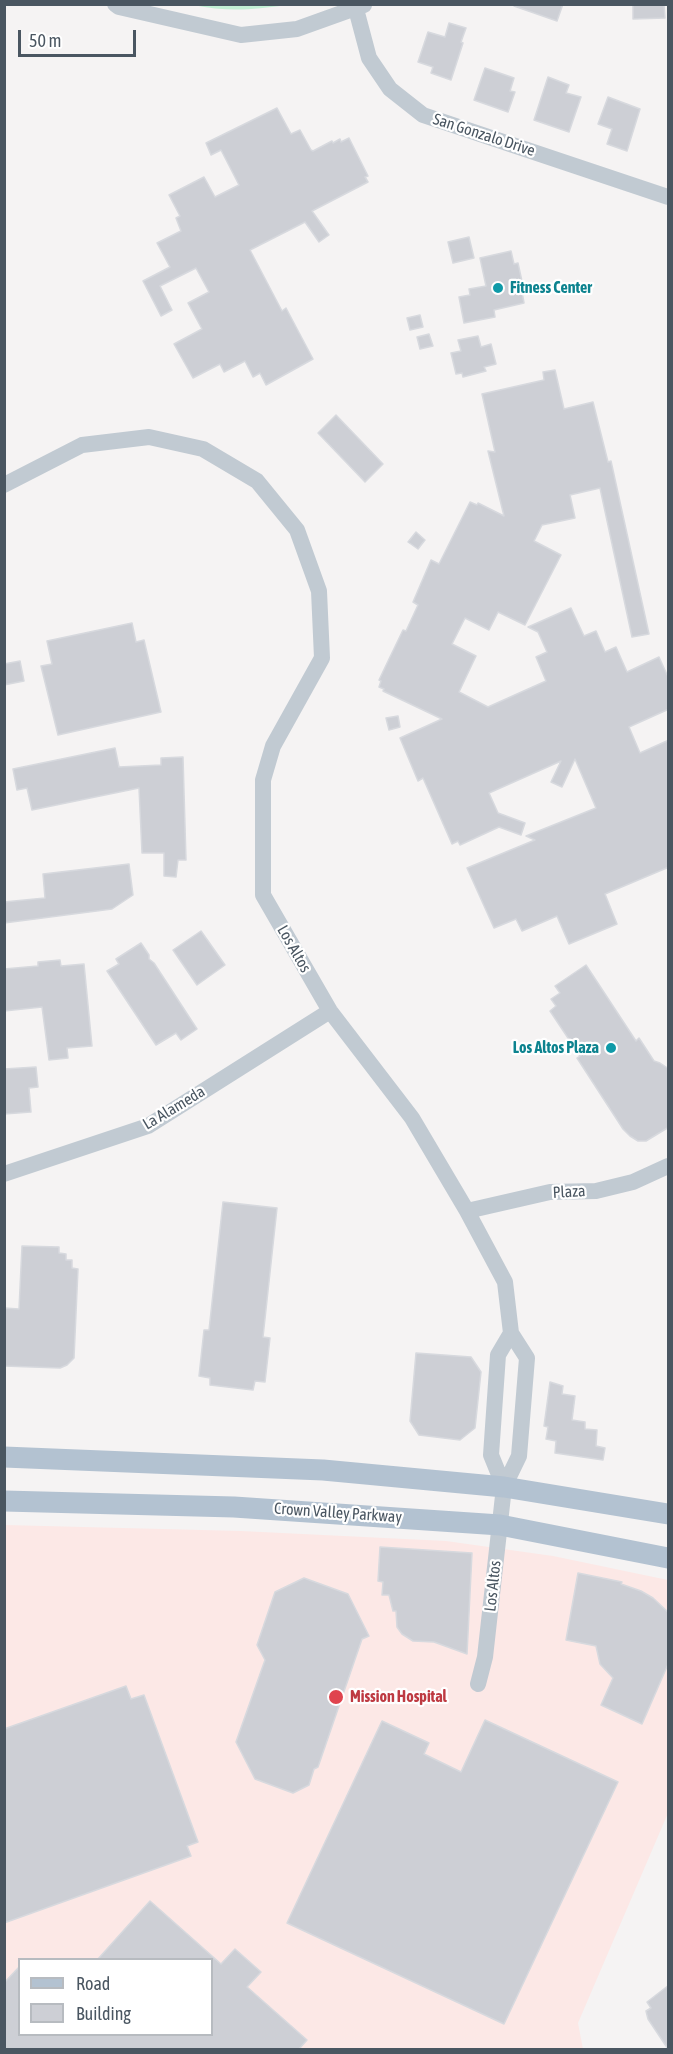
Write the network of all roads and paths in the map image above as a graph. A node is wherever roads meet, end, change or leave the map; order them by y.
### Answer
1 (115, 4) edge
2 (361, 7) edge
3 (669, 197) edge
4 (4, 485) edge
5 (330, 1011) junction
6 (669, 1166) edge
7 (4, 1174) edge
8 (467, 1211) junction
9 (511, 1333) junction
10 (4, 1457) edge
11 (504, 1487) junction
12 (4, 1501) edge
13 (669, 1514) edge
14 (500, 1525) junction
15 (669, 1558) edge
16 (478, 1684) dead end

1 - 2 street
2 - 3 street, San Gonzalo Drive
4 - 5 street, Los Altos
5 - 7 street, La Alameda
5 - 8 street, Los Altos
6 - 8 street, Plaza
8 - 9 street, Los Altos
9 - 11 street, Los Altos
9 - 11 street, Los Altos
10 - 11 main road
11 - 13 main road
11 - 14 street, Los Altos
12 - 14 main road, Crown Valley Parkway
14 - 15 main road, Crown Valley Parkway
14 - 16 street, Los Altos

